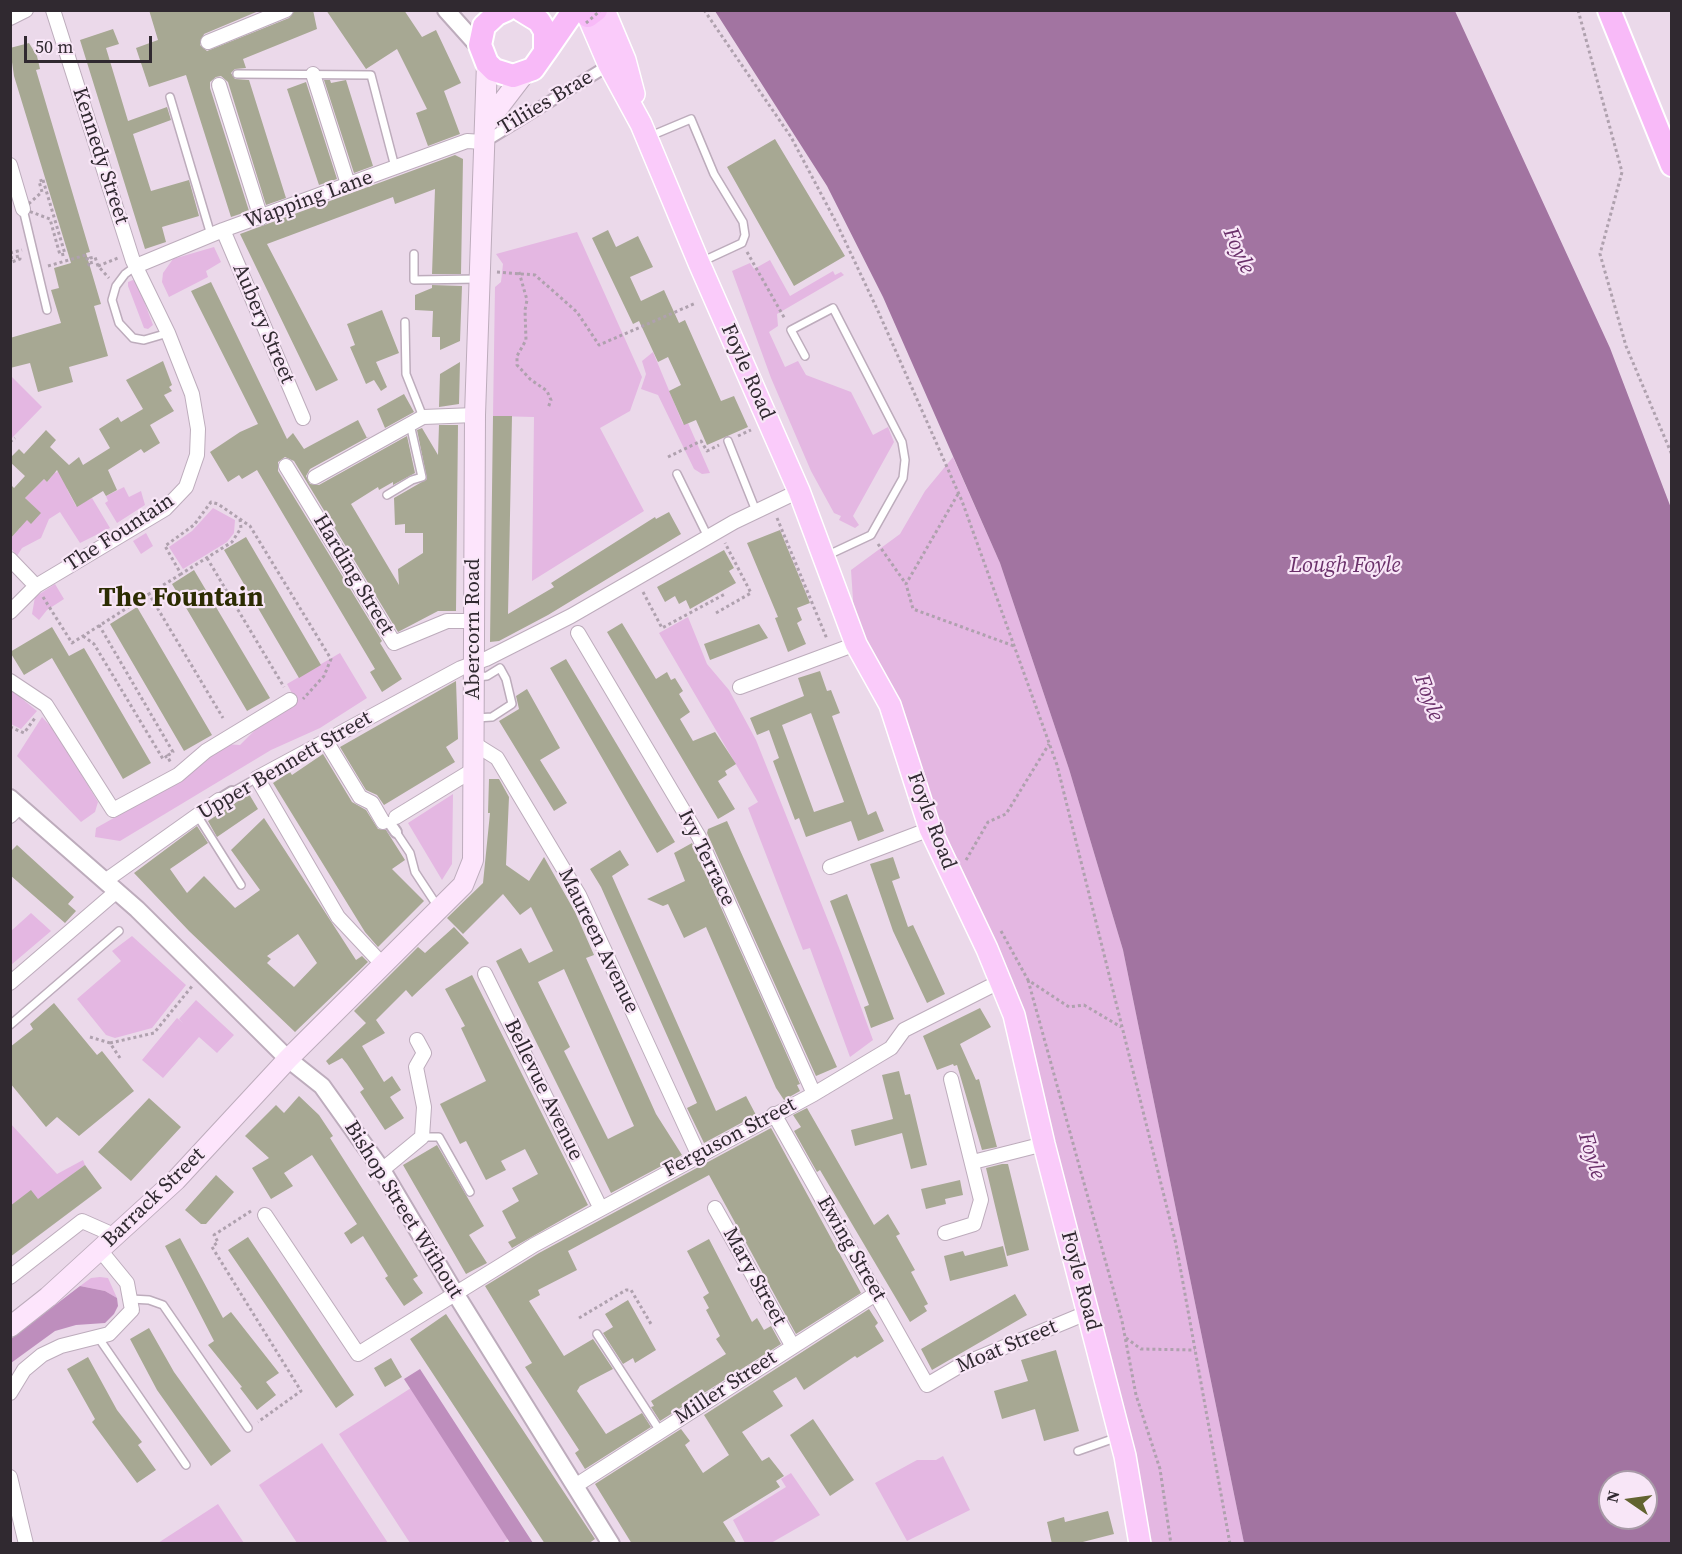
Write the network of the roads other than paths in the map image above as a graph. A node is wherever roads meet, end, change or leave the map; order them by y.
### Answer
1 (26, 10) edge
2 (53, 10) edge
3 (286, 10) edge
4 (1609, 10) edge
5 (526, 12) edge
6 (593, 14) edge
7 (449, 15) edge
8 (493, 15) edge
9 (10, 18) edge
10 (208, 42) dead end
11 (545, 52) junction
12 (484, 56) junction
13 (609, 65) junction
14 (237, 74) dead end
15 (313, 74) junction
16 (524, 74) junction
17 (219, 85) dead end
18 (170, 97) dead end
19 (644, 131) junction
20 (484, 134) junction
21 (10, 165) edge
22 (1671, 165) edge
23 (396, 170) junction
24 (348, 184) junction
25 (23, 209) joint
26 (261, 218) junction
27 (217, 232) junction
28 (414, 254) dead end
29 (134, 260) junction
30 (699, 263) junction
31 (480, 276) junction
32 (47, 309) dead end
33 (405, 322) dead end
34 (168, 333) junction
35 (805, 356) dead end
36 (475, 415) junction
37 (303, 418) dead end
38 (416, 420) junction
39 (728, 441) road end
40 (286, 466) dead end
41 (677, 474) dead end
42 (315, 477) dead end
43 (799, 491) junction
44 (387, 495) dead end
45 (756, 511) junction
46 (713, 534) junction
47 (824, 557) junction
48 (10, 560) edge
49 (36, 586) junction
50 (10, 612) edge
51 (474, 621) junction
52 (578, 633) dead end
53 (856, 644) junction
54 (474, 670) junction
55 (10, 681) edge
56 (740, 687) dead end
57 (290, 700) road end
58 (474, 718) junction
59 (326, 741) junction
60 (473, 742) junction
61 (474, 770) junction
62 (258, 778) junction
63 (232, 792) joint
64 (219, 800) joint
65 (13, 807) edge
66 (197, 815) junction
67 (389, 820) junction
68 (930, 829) junction
69 (396, 832) joint
70 (830, 867) dead end
71 (241, 885) dead end
72 (111, 886) junction
73 (439, 909) junction
74 (119, 931) dead end
75 (383, 965) junction
76 (485, 974) dead end
77 (1001, 981) junction
78 (10, 983) edge
79 (10, 1025) edge
80 (417, 1040) dead end
81 (288, 1059) junction
82 (951, 1079) dead end
83 (814, 1094) junction
84 (774, 1114) junction
85 (422, 1137) junction
86 (1044, 1144) junction
87 (699, 1156) junction
88 (973, 1162) junction
89 (382, 1170) junction
90 (470, 1192) dead end
91 (600, 1207) junction
92 (715, 1208) dead end
93 (265, 1215) road end
94 (945, 1233) dead end
95 (116, 1236) junction
96 (100, 1250) junction
97 (10, 1277) edge
98 (455, 1293) junction
99 (877, 1293) junction
100 (131, 1299) junction
101 (1089, 1312) junction
102 (10, 1327) edge
103 (597, 1334) dead end
104 (98, 1337) junction
105 (792, 1346) junction
106 (927, 1384) joint
107 (10, 1392) edge
108 (248, 1428) road end
109 (660, 1431) junction
110 (1121, 1437) junction
111 (1078, 1450) dead end
112 (186, 1465) dead end
113 (10, 1477) edge
114 (575, 1486) junction
115 (26, 1544) edge
116 (612, 1544) edge
117 (1140, 1544) edge

1 - 9 street
2 - 29 street, Kennedy Street
3 - 10 street
4 - 22 highway
5 - 6 highway
5 - 11 highway
6 - 11 highway
6 - 13 main road, Foyle Road
6 - 19 main road, Foyle Road
7 - 8 street
7 - 12 street
8 - 12 highway
11 - 16 highway
12 - 16 highway
12 - 20 main road, Abercorn Road
13 - 19 main road, Foyle Road
13 - 20 street, Tiliies Brae
14 - 15 lane
15 - 23 lane
15 - 24 street
16 - 20 main road
17 - 26 street
18 - 27 lane
19 - 30 main road, Foyle Road
19 - 30 lane
20 - 23 street, Wapping Lane
20 - 31 main road, Abercorn Road
21 - 25 street
23 - 24 street, Wapping Lane
24 - 26 street, Wapping Lane
25 - 32 lane
26 - 27 street, Wapping Lane
27 - 29 street, Wapping Lane
27 - 37 street, Aubery Street
28 - 31 lane
29 - 34 street, The Fountain
29 - 34 lane
30 - 43 main road, Foyle Road
31 - 36 main road, Abercorn Road
33 - 38 lane
34 - 49 street, The Fountain
35 - 47 lane
36 - 38 street
36 - 51 main road, Abercorn Road
38 - 42 street
38 - 44 lane
39 - 45 lane
40 - 51 street, Harding Street
41 - 46 lane
43 - 45 street, Upper Bennett Street
43 - 47 main road, Foyle Road
45 - 46 street, Upper Bennett Street
46 - 54 street, Upper Bennett Street
47 - 53 main road, Foyle Road
48 - 49 street
49 - 50 street, The Fountain
51 - 54 main road, Abercorn Road
52 - 83 street, Ivy Terrace
53 - 56 street
53 - 68 main road, Foyle Road
54 - 58 main road, Abercorn Road
54 - 58 lane
54 - 59 street, Upper Bennett Street
55 - 57 street
58 - 60 main road, Abercorn Road
59 - 62 street, Upper Bennett Street
59 - 67 street
60 - 61 main road, Abercorn Road
60 - 87 street, Maureen Avenue
61 - 67 street
61 - 73 main road, Abercorn Road
62 - 63 lane, Upper Bennett Street
62 - 75 street
63 - 64 street, Upper Bennett Street
64 - 66 street, Upper Bennett Street
65 - 72 street, Bishop Street Without
66 - 71 lane
66 - 72 street, Upper Bennett Street
67 - 69 street
68 - 70 street
68 - 77 main road, Foyle Road
69 - 73 lane
72 - 78 street, Upper Bennett Street
72 - 81 street, Bishop Street Without
73 - 75 main road, Abercorn Road
74 - 79 lane
75 - 81 main road, Abercorn Road
76 - 91 street, Bellevue Avenue
77 - 83 street, Ferguson Street
77 - 86 main road, Foyle Road
80 - 85 street
81 - 89 street, Bishop Street Without
81 - 95 main road, Barrack Street
82 - 88 street
83 - 84 street, Ferguson Street
84 - 87 street, Ferguson Street
84 - 99 street, Ewing Street
85 - 89 street
85 - 90 lane
86 - 88 street
86 - 101 main road, Foyle Road
87 - 91 street, Ferguson Street
88 - 94 street
89 - 98 street, Bishop Street Without
91 - 98 street, Ferguson Street
92 - 105 street, Mary Street
93 - 98 street, Ferguson Street
95 - 96 main road, Barrack Street
95 - 97 street
96 - 100 street
96 - 102 main road, Barrack Street
98 - 114 street, Bishop Street Without
99 - 105 street, Miller Street
99 - 106 street, Ewing Street
100 - 104 street
100 - 108 lane
101 - 106 street, Moat Street
101 - 110 main road, Foyle Road
103 - 109 lane
104 - 107 street
104 - 112 lane
105 - 109 street, Miller Street
109 - 114 street, Miller Street
110 - 111 lane
110 - 117 main road, Foyle Road
113 - 115 street
114 - 116 street, Bishop Street Without

